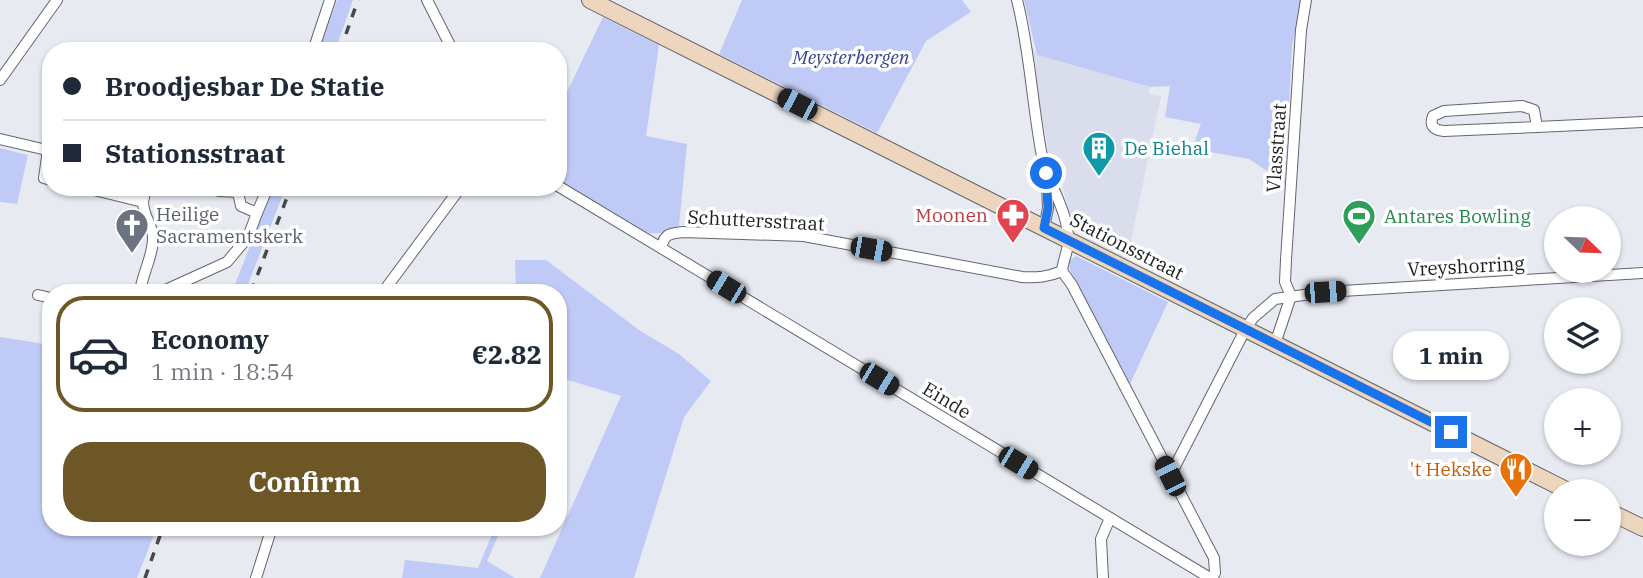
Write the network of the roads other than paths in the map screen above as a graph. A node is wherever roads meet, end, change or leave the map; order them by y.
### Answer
1 (57, 0) edge
2 (330, 0) edge
3 (427, 0) edge
4 (590, 0) edge
5 (1017, 0) edge
6 (1306, 0) edge
7 (316, 42) edge
8 (448, 42) edge
9 (0, 80) edge
10 (1643, 122) edge
11 (1537, 127) junction
12 (0, 139) edge
13 (42, 149) edge
14 (1046, 173) junction
15 (567, 191) edge
16 (119, 196) edge
17 (144, 196) edge
18 (243, 196) edge
19 (264, 196) edge
20 (454, 196) edge
21 (143, 202) junction
22 (257, 213) junction
23 (1044, 228) junction
24 (1069, 240) junction
25 (662, 248) junction
26 (1062, 271) junction
27 (1643, 273) edge
28 (142, 284) edge
29 (179, 284) edge
30 (389, 284) edge
31 (38, 295) dead end
32 (42, 296) edge
33 (1291, 296) junction
34 (1245, 330) junction
35 (1275, 344) junction
36 (1170, 476) junction
37 (1544, 479) edge
38 (1621, 517) edge
39 (1110, 518) junction
40 (1643, 528) edge
41 (269, 536) edge
42 (256, 578) edge
43 (1102, 578) edge
44 (1211, 578) edge

1 - 9 street
2 - 7 street
3 - 8 street
4 - 23 main road, Stationsstraat
5 - 14 street
6 - 33 street, Vlasstraat
10 - 11 street
11 - 11 street
12 - 13 street
14 - 23 street
14 - 24 street
15 - 25 street, Einde
16 - 21 street
17 - 21 street
18 - 22 street
19 - 22 street
20 - 30 street
21 - 28 street
22 - 29 street
23 - 24 main road, Stationsstraat
24 - 26 street
24 - 34 main road, Stationsstraat
25 - 26 street, Schuttersstraat
25 - 39 street, Einde
26 - 36 street
27 - 33 street, Vreyshorring
31 - 32 street
33 - 34 street, Vreyshorring
33 - 35 street
34 - 35 main road, Stationsstraat
34 - 36 street, Vreyshorring
35 - 37 main road, Stationsstraat
36 - 44 street
38 - 40 main road
39 - 43 street
39 - 44 street, Einde
41 - 42 street

